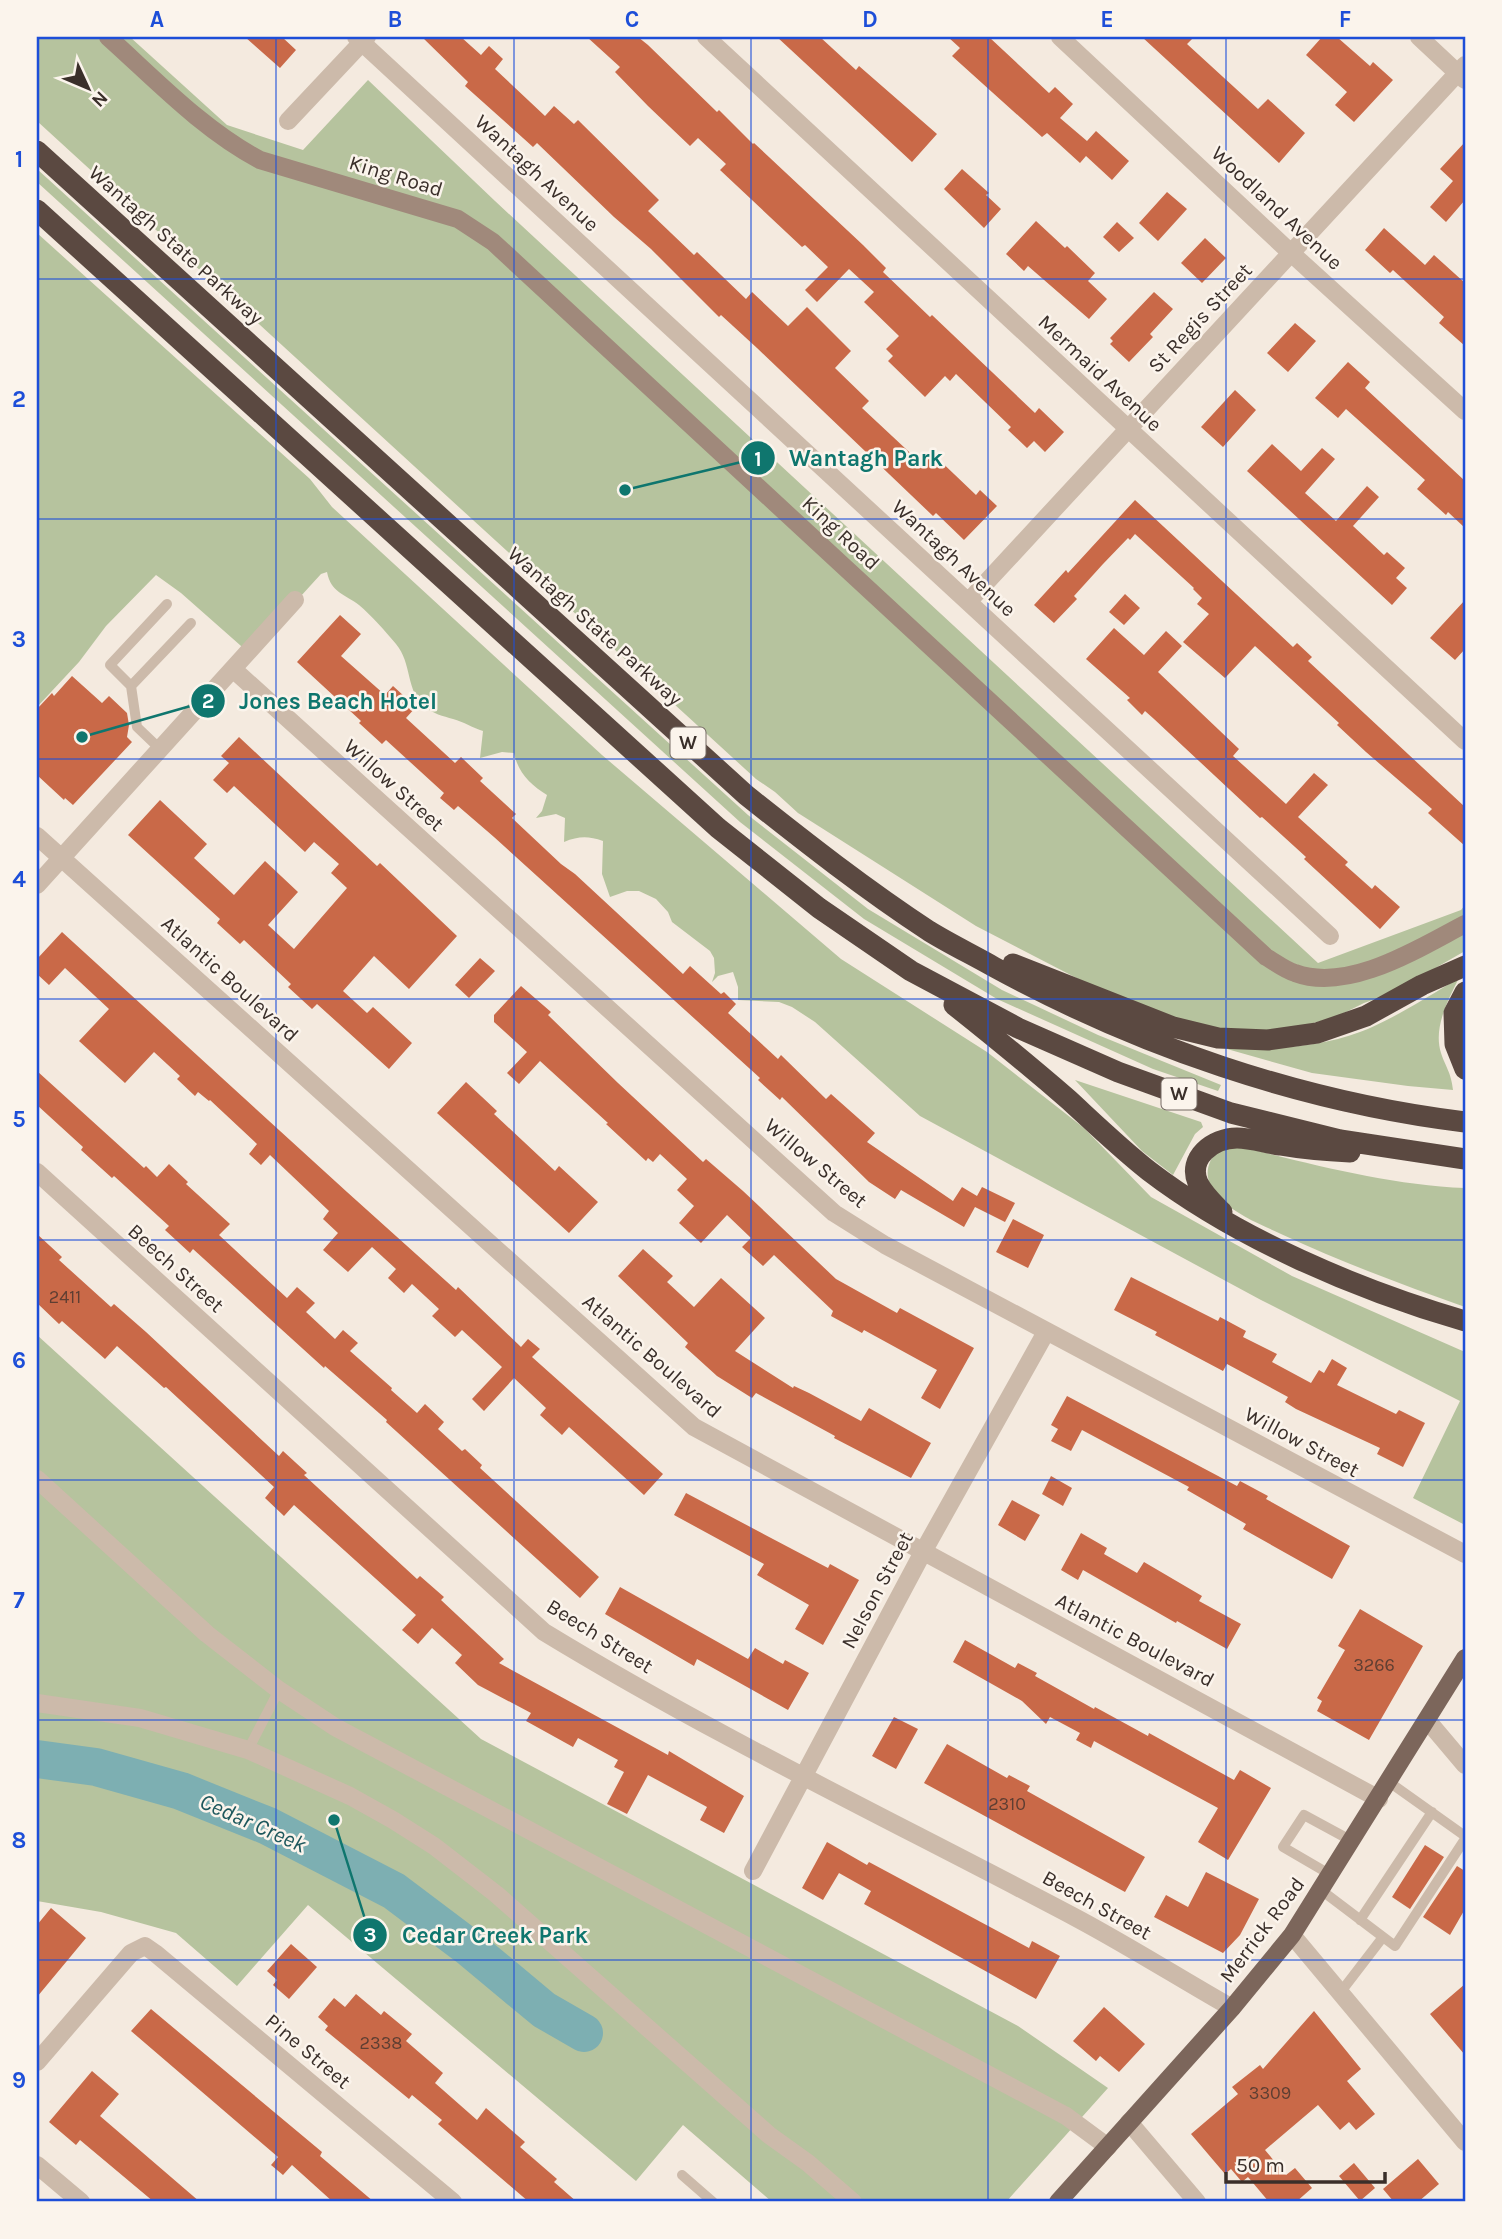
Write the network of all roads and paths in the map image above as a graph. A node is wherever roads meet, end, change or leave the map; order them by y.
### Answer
1 (108, 37) edge
2 (706, 37) edge
3 (1060, 37) edge
4 (1419, 37) edge
5 (361, 39) edge
6 (1463, 73) edge
7 (288, 121) dead end
8 (37, 151) edge
9 (37, 210) edge
10 (1291, 253) junction
11 (1465, 411) edge
12 (1127, 430) junction
13 (295, 600) dead end
14 (968, 602) junction
15 (167, 604) dead end
16 (191, 623) dead end
17 (233, 669) junction
18 (131, 686) junction
19 (1465, 741) edge
20 (160, 749) junction
21 (37, 836) edge
22 (61, 858) junction
23 (37, 885) edge
24 (1465, 924) edge
25 (931, 932) junction
26 (1330, 936) dead end
27 (1465, 966) edge
28 (911, 971) junction
29 (1465, 992) edge
30 (1465, 1069) edge
31 (1465, 1122) edge
32 (1465, 1160) edge
33 (37, 1172) edge
34 (1238, 1229) junction
35 (1427, 1310) junction
36 (1465, 1321) edge
37 (1465, 1329) edge
38 (1046, 1332) junction
39 (37, 1479) edge
40 (923, 1552) junction
41 (1465, 1554) edge
42 (1465, 1658) edge
43 (279, 1690) junction
44 (37, 1703) edge
45 (1427, 1720) junction
46 (248, 1750) junction
47 (1465, 1765) edge
48 (804, 1777) junction
49 (1389, 1782) junction
50 (1379, 1799) junction
51 (1432, 1812) junction
52 (1465, 1837) edge
53 (1352, 1841) junction
54 (753, 1871) dead end
55 (1331, 1875) junction
56 (1321, 1890) junction
57 (1360, 1920) junction
58 (1292, 1935) junction
59 (1383, 1937) junction
60 (1340, 1993) junction
61 (1232, 2008) junction
62 (37, 2062) edge
63 (1129, 2122) junction
64 (1465, 2142) edge
65 (1108, 2147) junction
66 (37, 2165) edge
67 (682, 2175) dead end
68 (81, 2202) edge
69 (453, 2202) edge
70 (713, 2202) edge
71 (853, 2202) edge
72 (1058, 2202) edge
73 (1197, 2202) edge

1 - 24 street, King Road
2 - 12 street, Mermaid Avenue
3 - 10 street, Woodland Avenue
4 - 6 street
5 - 7 street
5 - 14 street, Wantagh Avenue
6 - 10 street, St Regis Street
8 - 25 highway, Wantagh State Parkway / W
9 - 28 highway, W
10 - 11 street, Woodland Avenue
10 - 12 street, St Regis Street
12 - 14 street, St Regis Street
12 - 19 street, Mermaid Avenue
13 - 17 street
14 - 26 street, Wantagh Avenue
15 - 18 lane
16 - 18 lane
17 - 20 street
17 - 38 street, Willow Street
18 - 20 lane
20 - 22 street
21 - 22 street, Atlantic Boulevard
22 - 23 street
22 - 40 street, Atlantic Boulevard
25 - 27 highway
25 - 31 highway, Wantagh State Parkway / W
28 - 32 highway, W
28 - 34 highway
29 - 30 highway
32 - 34 highway
33 - 48 street, Beech Street
34 - 35 highway
35 - 36 highway
35 - 37 highway
38 - 40 street, Nelson Street
38 - 41 street, Willow Street
39 - 43 street
40 - 48 street, Nelson Street
40 - 50 street, Atlantic Boulevard
42 - 45 main road, Merrick Road
43 - 46 lane
43 - 65 street
44 - 46 street
45 - 47 street
45 - 49 main road, Merrick Road
46 - 71 street
48 - 54 street, Nelson Street
48 - 61 street, Beech Street
49 - 50 main road, Merrick Road
49 - 51 lane
50 - 53 main road, Merrick Road
51 - 52 lane
51 - 57 lane
52 - 59 lane
53 - 55 main road, Merrick Road
53 - 55 lane
55 - 56 main road, Merrick Road
56 - 57 lane
56 - 58 main road, Merrick Road
57 - 59 lane
58 - 60 street
58 - 61 main road, Merrick Road
59 - 60 lane
60 - 64 street
61 - 63 main road, Merrick Road
62 - 69 street, Pine Street
63 - 65 main road, Merrick Road
63 - 73 street
65 - 72 main road, Merrick Road
66 - 68 street
67 - 70 lane

